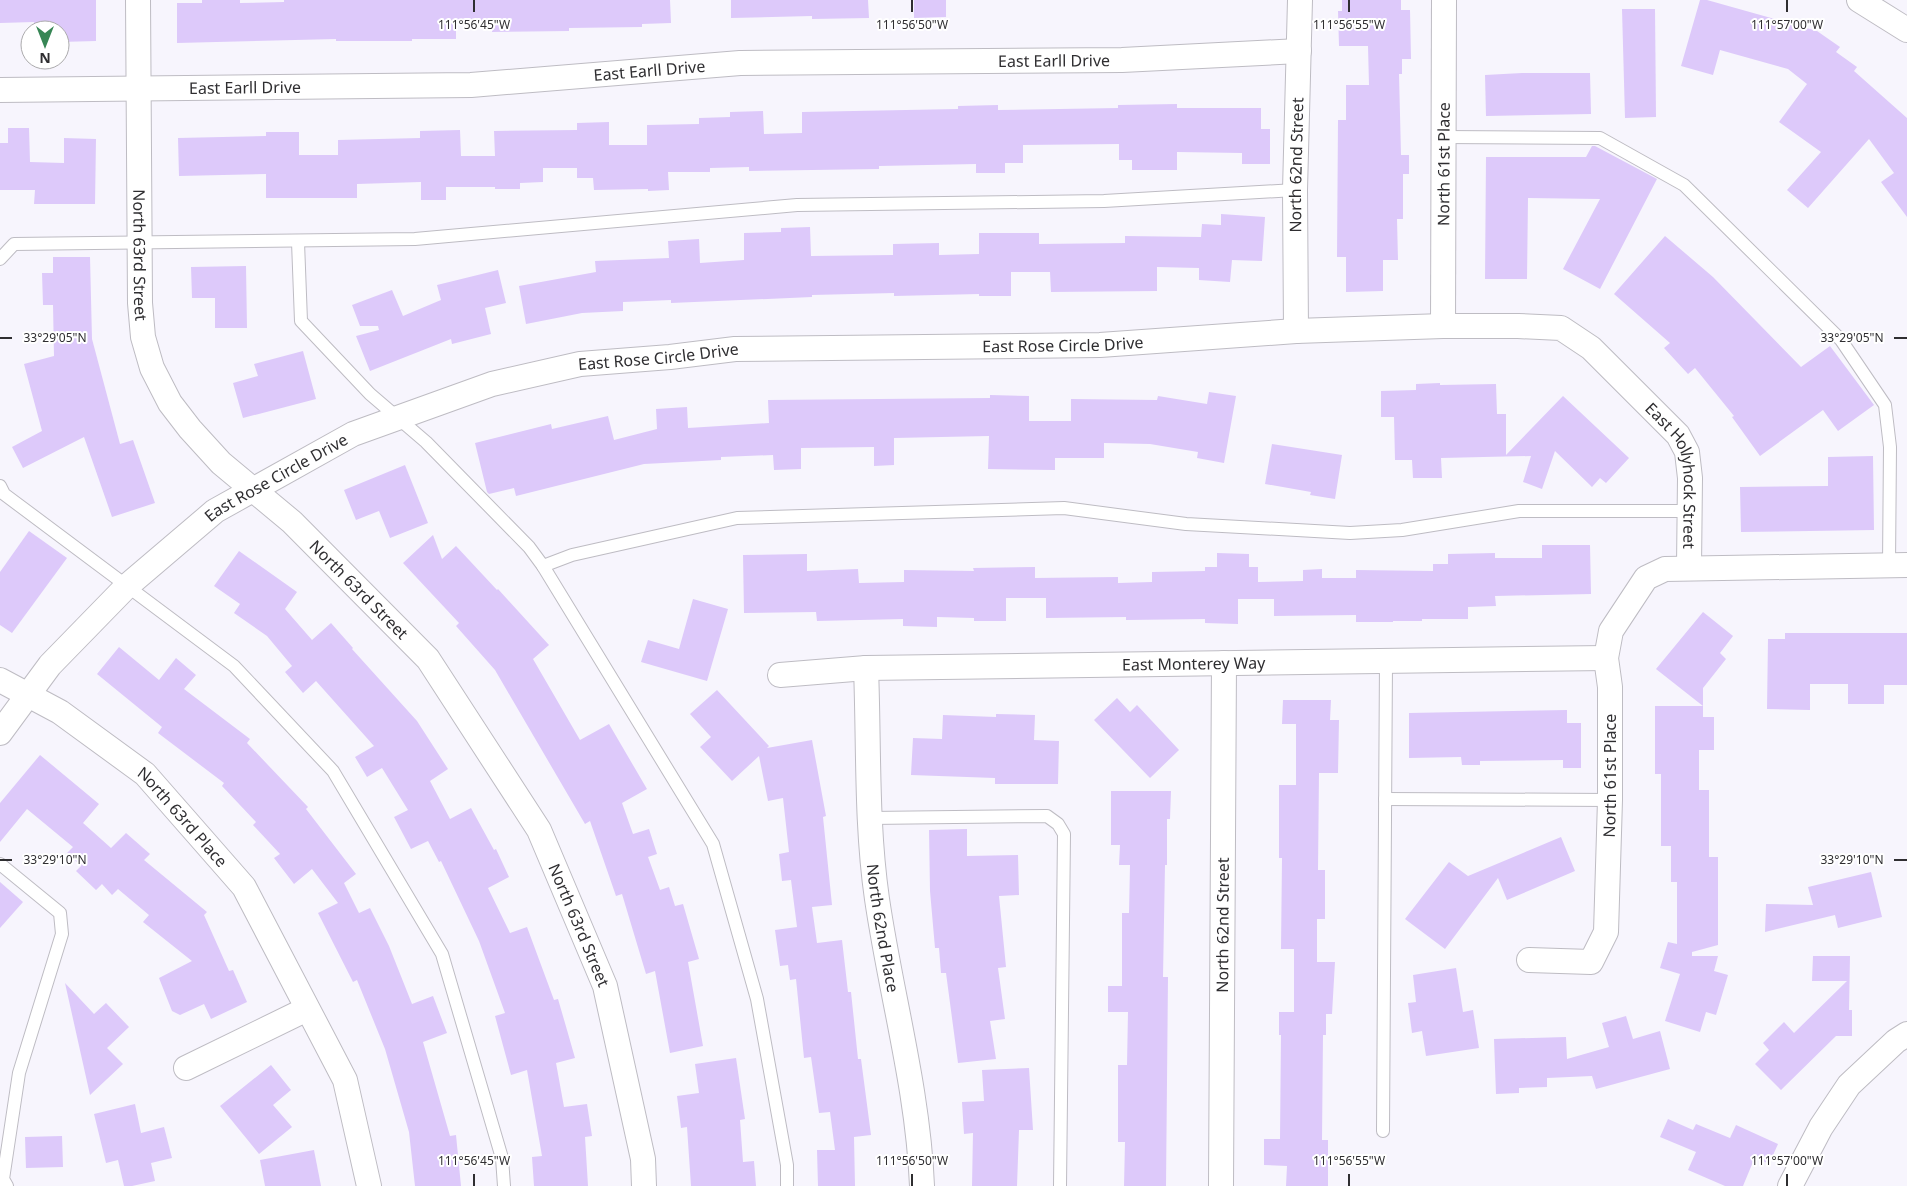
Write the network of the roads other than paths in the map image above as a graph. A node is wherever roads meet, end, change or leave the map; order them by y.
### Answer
1 (138, 0) edge
2 (1300, 0) edge
3 (1444, 0) edge
4 (1859, 0) edge
5 (1907, 30) edge
6 (1299, 51) junction
7 (138, 88) junction
8 (0, 90) edge
9 (1443, 137) junction
10 (1295, 190) junction
11 (139, 242) junction
12 (298, 242) junction
13 (0, 259) edge
14 (1443, 326) junction
15 (1296, 331) junction
16 (398, 417) junction
17 (0, 486) edge
18 (253, 489) junction
19 (1689, 511) junction
20 (1898, 565) edge
21 (543, 566) junction
22 (1689, 568) junction
23 (127, 586) junction
24 (1606, 658) junction
25 (1386, 662) junction
26 (1224, 663) junction
27 (866, 668) junction
28 (780, 675) dead end
29 (0, 680) edge
30 (28, 695) junction
31 (0, 733) edge
32 (1385, 799) junction
33 (1610, 800) junction
34 (870, 818) junction
35 (0, 864) edge
36 (1529, 960) dead end
37 (308, 1009) junction
38 (1907, 1034) edge
39 (186, 1068) dead end
40 (1383, 1131) dead end
41 (7, 1186) edge
42 (369, 1186) edge
43 (504, 1186) edge
44 (644, 1186) edge
45 (787, 1186) edge
46 (922, 1186) edge
47 (1060, 1186) edge
48 (1221, 1186) edge
49 (1790, 1186) edge

1 - 7 street, North 63rd Street
2 - 6 street, North 62nd Street
3 - 9 street, North 61st Place
4 - 5 street
6 - 7 street, East Earll Drive
6 - 10 street, North 62nd Street
7 - 8 street, East Earll Drive
7 - 11 street, North 63rd Street
9 - 14 street, North 61st Place
9 - 20 lane
10 - 12 lane
10 - 15 street, North 62nd Street
11 - 12 lane
11 - 13 lane
11 - 18 street, North 63rd Street
12 - 16 lane
14 - 15 street, East Rose Circle Drive
14 - 19 street, East Hollyhock Street
15 - 16 street, East Rose Circle Drive
16 - 18 street, East Rose Circle Drive
16 - 21 lane
17 - 23 lane
18 - 23 street, East Rose Circle Drive
18 - 44 street, North 63rd Street
19 - 21 lane
19 - 22 street, East Hollyhock Street
20 - 22 street, East Hollyhock Street
21 - 45 lane
22 - 24 street, North 61st Place
23 - 30 street, East Rose Circle Drive
23 - 43 lane
24 - 25 street, East Monterey Way
24 - 33 street, North 61st Place
25 - 26 street, East Monterey Way
25 - 32 lane
26 - 27 street, East Monterey Way
26 - 48 street, North 62nd Street
27 - 28 street, East Monterey Way
27 - 34 street, North 62nd Place
29 - 30 street, North 63rd Place
30 - 31 street, East Rose Circle Drive
30 - 37 street, North 63rd Place
32 - 33 lane
32 - 40 lane
33 - 36 street, North 61st Place
34 - 46 street, North 62nd Place
34 - 47 lane
35 - 41 lane
37 - 39 street
37 - 42 street, North 63rd Place
38 - 49 street

